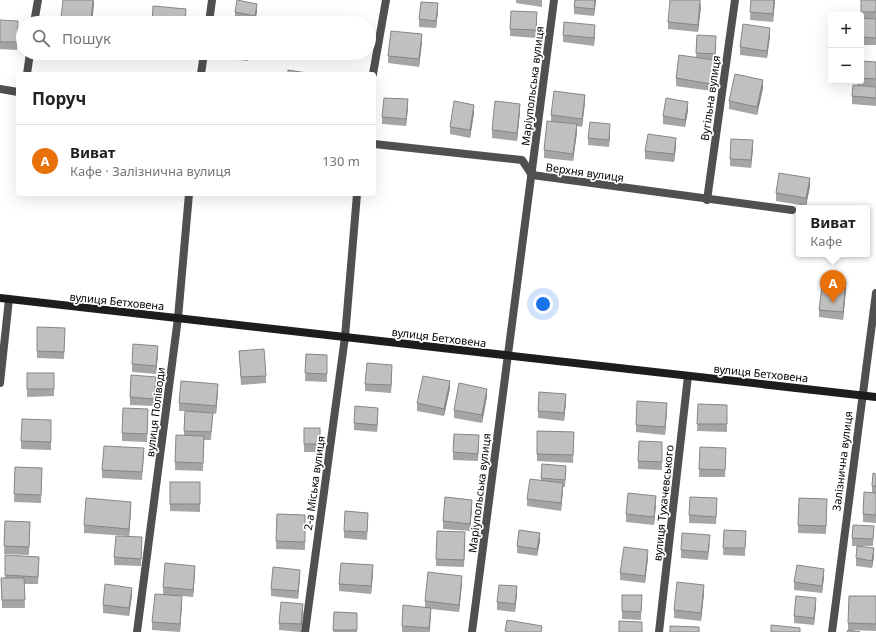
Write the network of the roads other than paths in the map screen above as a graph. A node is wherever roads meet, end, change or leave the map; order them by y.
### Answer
1 (38, 0) edge
2 (212, 0) edge
3 (386, 0) edge
4 (554, 0) edge
5 (735, 0) edge
6 (35, 16) edge
7 (210, 16) edge
8 (376, 57) edge
9 (29, 60) edge
10 (203, 60) edge
11 (375, 60) edge
12 (27, 72) edge
13 (201, 72) edge
14 (373, 72) edge
15 (0, 89) edge
16 (16, 92) edge
17 (376, 144) edge
18 (532, 175) junction
19 (189, 196) edge
20 (357, 196) edge
21 (706, 200) junction
22 (792, 210) dead end
23 (876, 293) edge
24 (0, 298) edge
25 (9, 300) junction
26 (178, 318) junction
27 (345, 337) junction
28 (508, 356) junction
29 (688, 376) junction
30 (0, 382) edge
31 (862, 396) junction
32 (876, 397) edge
33 (138, 632) edge
34 (305, 632) edge
35 (472, 632) edge
36 (660, 632) edge
37 (832, 632) edge

1 - 6 street
2 - 7 street
3 - 8 street
4 - 18 street, Маріупольська вулиця
5 - 21 street, Вугільна вулиця
9 - 12 street
10 - 13 street
11 - 14 street
15 - 16 street
17 - 18 street, Верхня вулиця
18 - 21 street, Верхня вулиця
18 - 28 street, Маріупольська вулиця
19 - 26 street, вулиця Поліводи
20 - 27 street, 2-а Міська вулиця
21 - 22 street, Верхня вулиця
23 - 31 street, Залізнична вулиця
24 - 25 street, вулиця Бетховена
25 - 26 street, вулиця Бетховена
25 - 30 street
26 - 27 street, вулиця Бетховена
26 - 33 street, вулиця Поліводи
27 - 28 street, вулиця Бетховена
27 - 34 street, 2-а Міська вулиця
28 - 29 street, вулиця Бетховена
28 - 35 street, Маріупольська вулиця
29 - 31 street, вулиця Бетховена
29 - 36 street, вулиця Тухачевського
31 - 32 street, вулиця Бетховена
31 - 37 street, Залізнична вулиця

